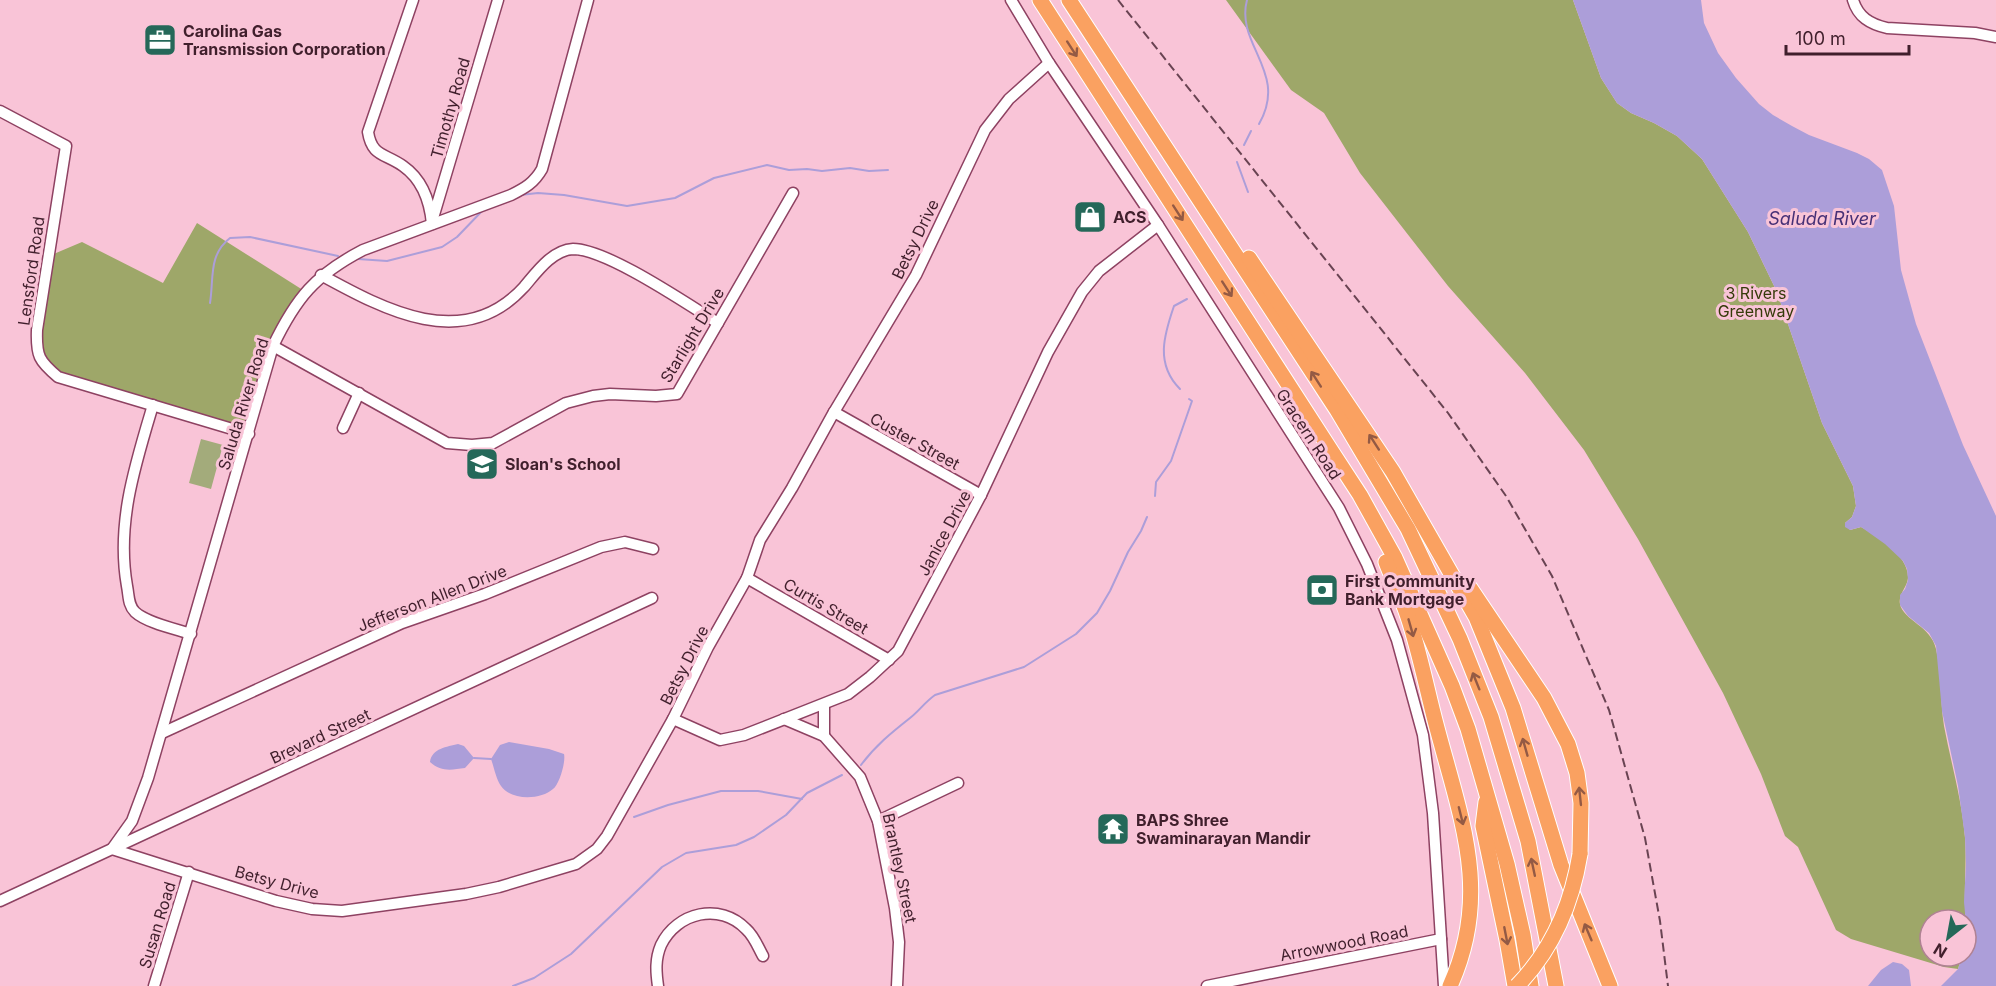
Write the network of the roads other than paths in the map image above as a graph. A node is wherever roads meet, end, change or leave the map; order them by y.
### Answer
1 (413, 0) edge
2 (498, 0) edge
3 (588, 0) edge
4 (1011, 0) edge
5 (1040, 0) edge
6 (1069, 0) edge
7 (1852, 0) edge
8 (1996, 37) edge
9 (1103, 53) junction
10 (1049, 63) junction
11 (0, 111) edge
12 (793, 193) dead end
13 (432, 224) junction
14 (1158, 225) junction
15 (321, 275) junction
16 (718, 323) junction
17 (273, 346) junction
18 (359, 393) junction
19 (153, 405) junction
20 (834, 412) junction
21 (343, 428) dead end
22 (249, 434) junction
23 (1393, 472) junction
24 (981, 495) junction
25 (1360, 495) junction
26 (653, 549) dead end
27 (747, 578) junction
28 (652, 598) dead end
29 (191, 634) junction
30 (890, 660) junction
31 (824, 705) junction
32 (673, 719) junction
33 (784, 719) junction
34 (162, 733) junction
35 (824, 736) junction
36 (958, 783) dead end
37 (1486, 796) junction
38 (878, 821) junction
39 (112, 849) junction
40 (189, 872) junction
41 (0, 901) edge
42 (1441, 939) junction
43 (763, 957) dead end
44 (154, 986) edge
45 (658, 986) edge
46 (897, 986) edge
47 (1208, 986) edge
48 (1444, 986) edge
49 (1450, 986) edge
50 (1516, 986) edge
51 (1531, 986) edge
52 (1557, 986) edge
53 (1610, 986) edge

1 - 13 street
2 - 13 street, Timothy Road
3 - 13 street, Saluda River Road
4 - 10 street, Gracern Road
5 -> 25 highway
6 - 9 highway
7 - 8 street
23 -> 9 highway
52 -> 9 highway
10 - 14 street, Gracern Road
10 - 20 street, Betsy Drive
11 - 19 street, Lensford Road
12 - 16 street, Starlight Drive
13 - 15 street, Saluda River Road
14 - 24 street, Janice Drive
14 - 42 street, Gracern Road
15 - 16 street
15 - 17 street, Saluda River Road
16 - 18 street, Starlight Drive
17 - 18 street, Starlight Drive
17 - 22 street, Saluda River Road
18 - 21 street
19 - 22 street, Lensford Road
19 - 29 street
20 - 24 street, Custer Street
20 - 27 street, Betsy Drive
22 - 29 street, Saluda River Road
50 -> 23 highway, bridge
53 -> 23 highway
24 - 30 street, Janice Drive
25 - 37 highway
25 -> 49 highway
26 - 34 street, Jefferson Allen Drive
27 - 30 street, Curtis Street
27 - 32 street, Betsy Drive
28 - 39 street, Brevard Street
29 - 34 street, Saluda River Road
30 - 31 street, Janice Drive
31 - 33 street, Janice Drive
31 - 35 street
32 - 33 street, Janice Drive
32 - 40 street, Betsy Drive
33 - 35 street, Brantley Street
34 - 39 street, Saluda River Road
35 - 38 street, Brantley Street
36 - 38 street
37 -> 50 highway
37 - 51 highway
38 - 46 street, Brantley Street
39 - 40 street, Betsy Drive
39 - 41 street, Brevard Street
40 - 44 street, Susan Road
42 - 47 street, Arrowwood Road
42 - 48 street
43 - 45 street

